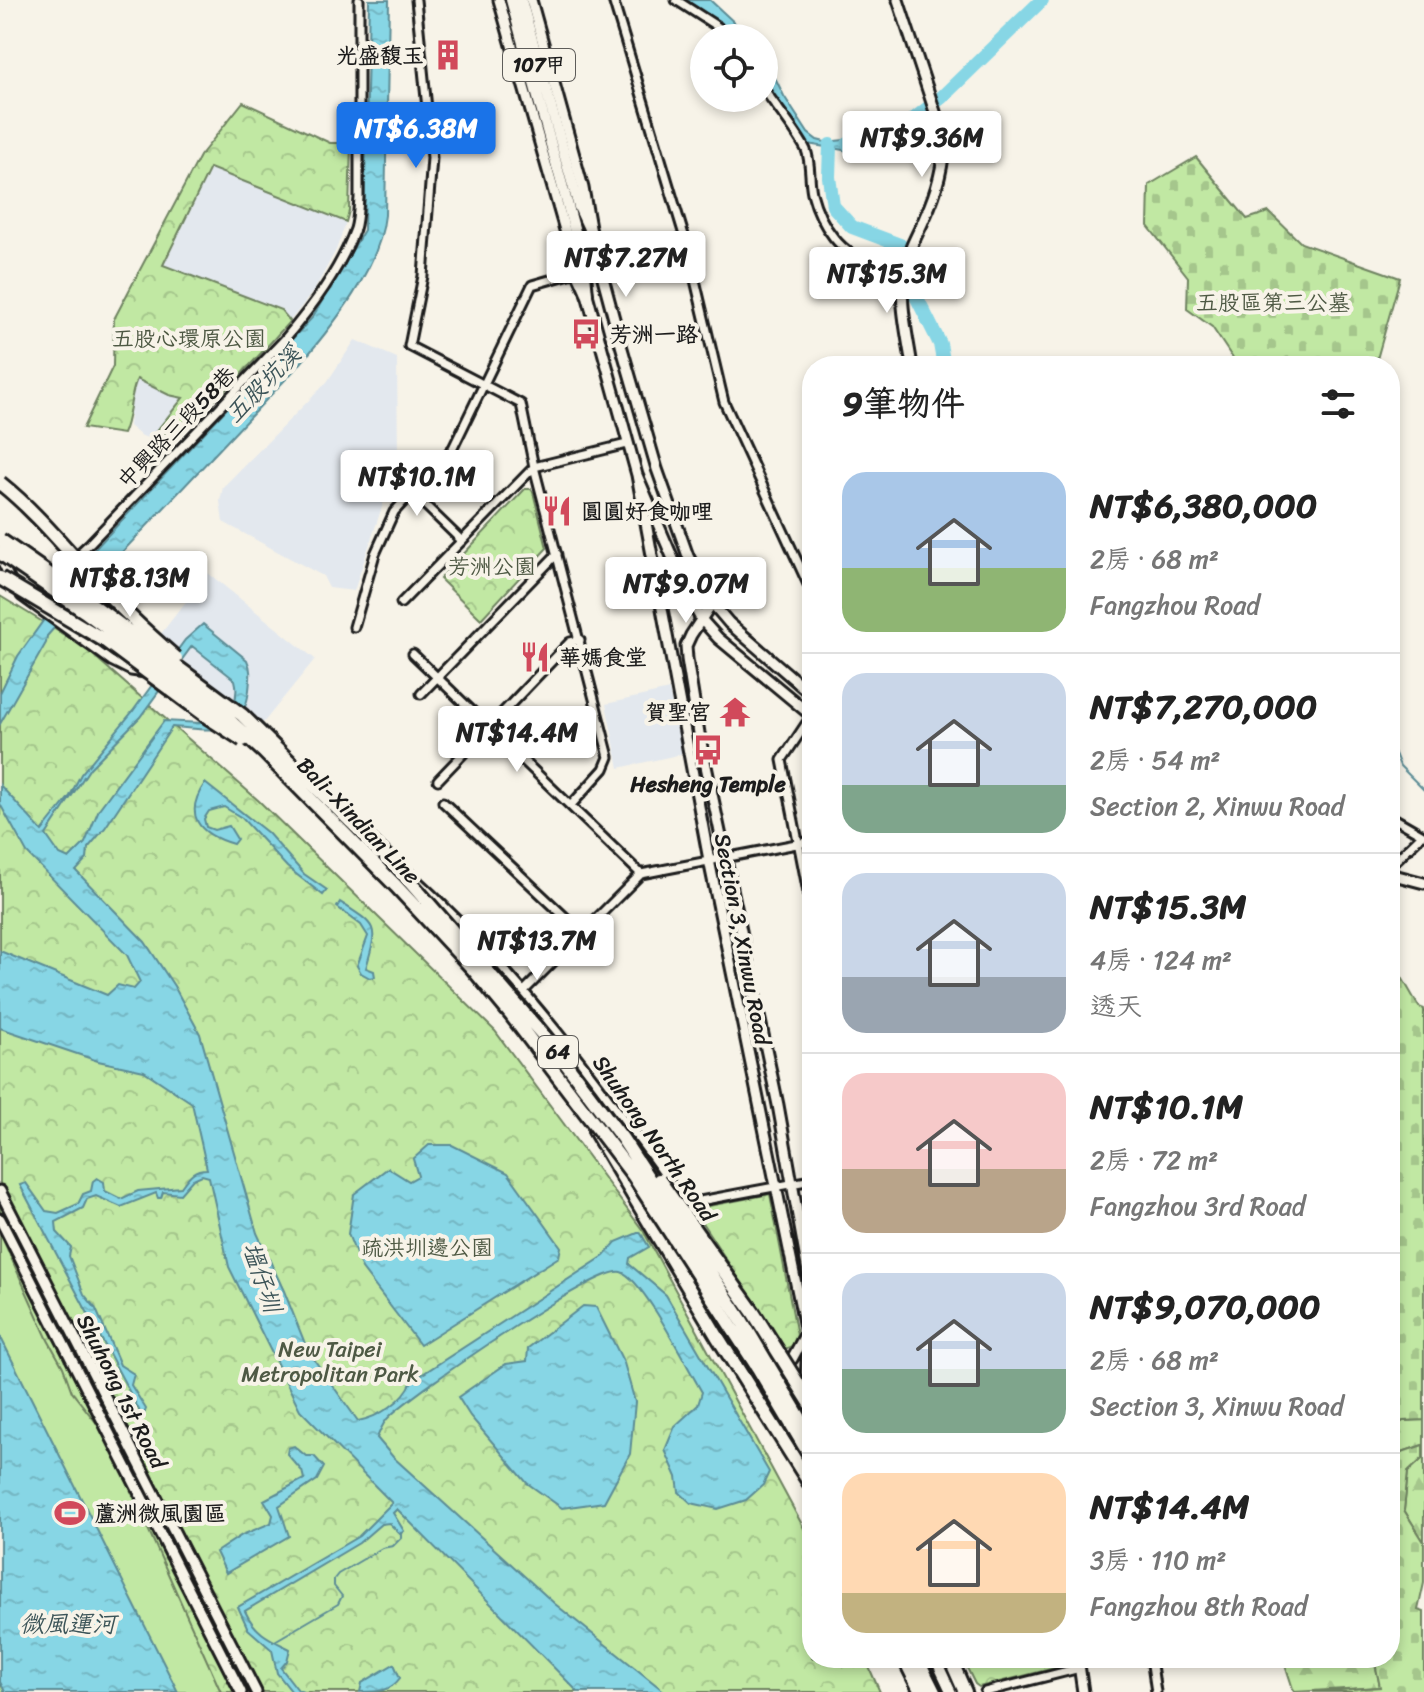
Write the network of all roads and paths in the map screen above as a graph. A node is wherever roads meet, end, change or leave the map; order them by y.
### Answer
1 (359, 0) edge
2 (416, 0) edge
3 (499, 0) edge
4 (511, 0) edge
5 (521, 0) edge
6 (531, 0) edge
7 (613, 0) edge
8 (676, 0) edge
9 (898, 0) edge
10 (713, 24) edge
11 (778, 110) edge
12 (552, 131) junction
13 (591, 233) junction
14 (686, 242) junction
15 (905, 262) junction
16 (599, 264) junction
17 (577, 272) junction
18 (587, 294) junction
19 (910, 356) edge
20 (482, 383) junction
21 (627, 444) junction
22 (534, 467) junction
23 (392, 473) dead end
24 (0, 475) edge
25 (637, 475) junction
26 (0, 483) edge
27 (412, 491) junction
28 (23, 501) junction
29 (462, 541) junction
30 (0, 542) edge
31 (557, 554) junction
32 (0, 556) edge
33 (27, 563) junction
34 (802, 571) edge
35 (0, 578) edge
36 (101, 582) dead end
37 (13, 586) junction
38 (401, 603) dead end
39 (712, 603) junction
40 (701, 619) junction
41 (354, 627) dead end
42 (128, 637) junction
43 (580, 640) junction
44 (413, 654) dead end
45 (156, 655) junction
46 (111, 661) junction
47 (143, 673) junction
48 (183, 676) junction
49 (438, 677) junction
50 (802, 686) edge
51 (421, 694) dead end
52 (802, 708) edge
53 (242, 715) junction
54 (490, 727) junction
55 (802, 731) edge
56 (263, 751) junction
57 (438, 780) dead end
58 (443, 802) dead end
59 (572, 804) junction
60 (1400, 822) edge
61 (1423, 836) edge
62 (799, 843) junction
63 (802, 843) edge
64 (1400, 857) edge
65 (726, 858) junction
66 (802, 859) edge
67 (709, 860) junction
68 (641, 874) junction
69 (1400, 877) edge
70 (1424, 883) edge
71 (581, 932) junction
72 (524, 991) junction
73 (587, 1116) junction
74 (622, 1138) junction
75 (802, 1182) edge
76 (792, 1183) junction
77 (776, 1186) junction
78 (0, 1191) edge
79 (684, 1204) junction
80 (0, 1219) edge
81 (802, 1238) edge
82 (802, 1320) edge
83 (802, 1341) edge
84 (769, 1361) junction
85 (802, 1397) edge
86 (802, 1406) edge
87 (802, 1421) edge
88 (802, 1442) edge
89 (802, 1471) edge
90 (912, 1668) edge
91 (919, 1668) edge
92 (930, 1668) edge
93 (940, 1668) edge
94 (956, 1668) edge
95 (1063, 1668) edge
96 (1080, 1668) edge
97 (1152, 1668) edge
98 (241, 1692) edge
99 (256, 1692) edge
100 (925, 1692) edge
101 (943, 1692) edge
102 (951, 1692) edge
103 (967, 1692) edge
104 (985, 1692) edge
105 (1083, 1692) edge
106 (1156, 1692) edge

1 - 33 street, 中興路三段58巷
2 - 20 street
3 - 17 street, 107甲
4 - 12 main road, 107甲
5 - 12 main road, 107甲
6 - 13 street, 107甲
7 - 14 street
8 - 10 street
9 - 15 street
11 - 15 street
12 - 13 main road, 107甲
12 - 18 main road, 107甲
13 - 16 street, 107甲
14 - 16 street
14 - 34 street
15 - 19 street
16 - 39 street, 107甲
17 - 18 street, 107甲
17 - 20 street
18 - 21 street, 107甲
20 - 22 street
20 - 27 street
21 - 22 street
21 - 25 street, 107甲
22 - 29 street
22 - 31 street
23 - 27 street
24 - 28 highway, bridge
25 - 40 street, 107甲
25 - 67 street, Section 3, Xinwu Road
26 - 28 highway, bridge
27 - 29 street
27 - 41 street
28 - 53 highway, bridge
29 - 38 street
30 - 33 street, 中興路三段58巷
30 - 53 highway, Bali-Xindian Line / 64, bridge
31 - 43 street
31 - 49 street
32 - 37 street
32 - 56 highway, Bali-Xindian Line / 64, bridge
33 - 37 street
35 - 56 highway, bridge
36 - 42 street, Shuhong North Road
37 - 46 street
39 - 40 street, Section 3, Xinwu Road
39 - 50 street, 107甲
40 - 52 street, 107甲
40 - 65 street, Section 3, Xinwu Road
42 - 45 street, Shuhong North Road
42 - 46 street
43 - 54 street
43 - 59 street
44 - 49 street
45 - 47 street
45 - 48 street, Shuhong North Road
46 - 47 street
47 - 48 street
48 - 72 street, Shuhong North Road
49 - 51 street
49 - 54 street
53 - 74 highway, Bali-Xindian Line / 64, bridge
54 - 57 street
54 - 59 street
55 - 62 street
56 - 73 highway, Bali-Xindian Line / 64, bridge
58 - 71 street
59 - 68 street
60 - 61 street
61 - 64 street
62 - 63 street
62 - 65 street
62 - 66 street
65 - 67 street
65 - 76 street, Section 3, Xinwu Road
67 - 68 street
67 - 77 street, Section 3, Xinwu Road
68 - 71 street
69 - 70 street
71 - 72 street
72 - 79 street, Shuhong North Road
73 - 88 highway, Bali-Xindian Line / 64, bridge
73 - 89 highway, bridge
74 - 85 highway, bridge
74 - 87 highway, Bali-Xindian Line / 64, bridge
75 - 76 street
76 - 77 street
76 - 81 street, Section 3, Xinwu Road
77 - 79 street
77 - 82 street, Section 3, Xinwu Road
78 - 99 street, Shuhong 1st Road
79 - 84 street, Shuhong North Road
80 - 98 street, Shuhong 1st Road
83 - 84 street
84 - 86 street, Shuhong North Road
90 - 100 highway
91 - 100 highway
92 - 101 highway
93 - 102 street
94 - 103 highway
95 - 104 street
96 - 105 street
97 - 106 street

